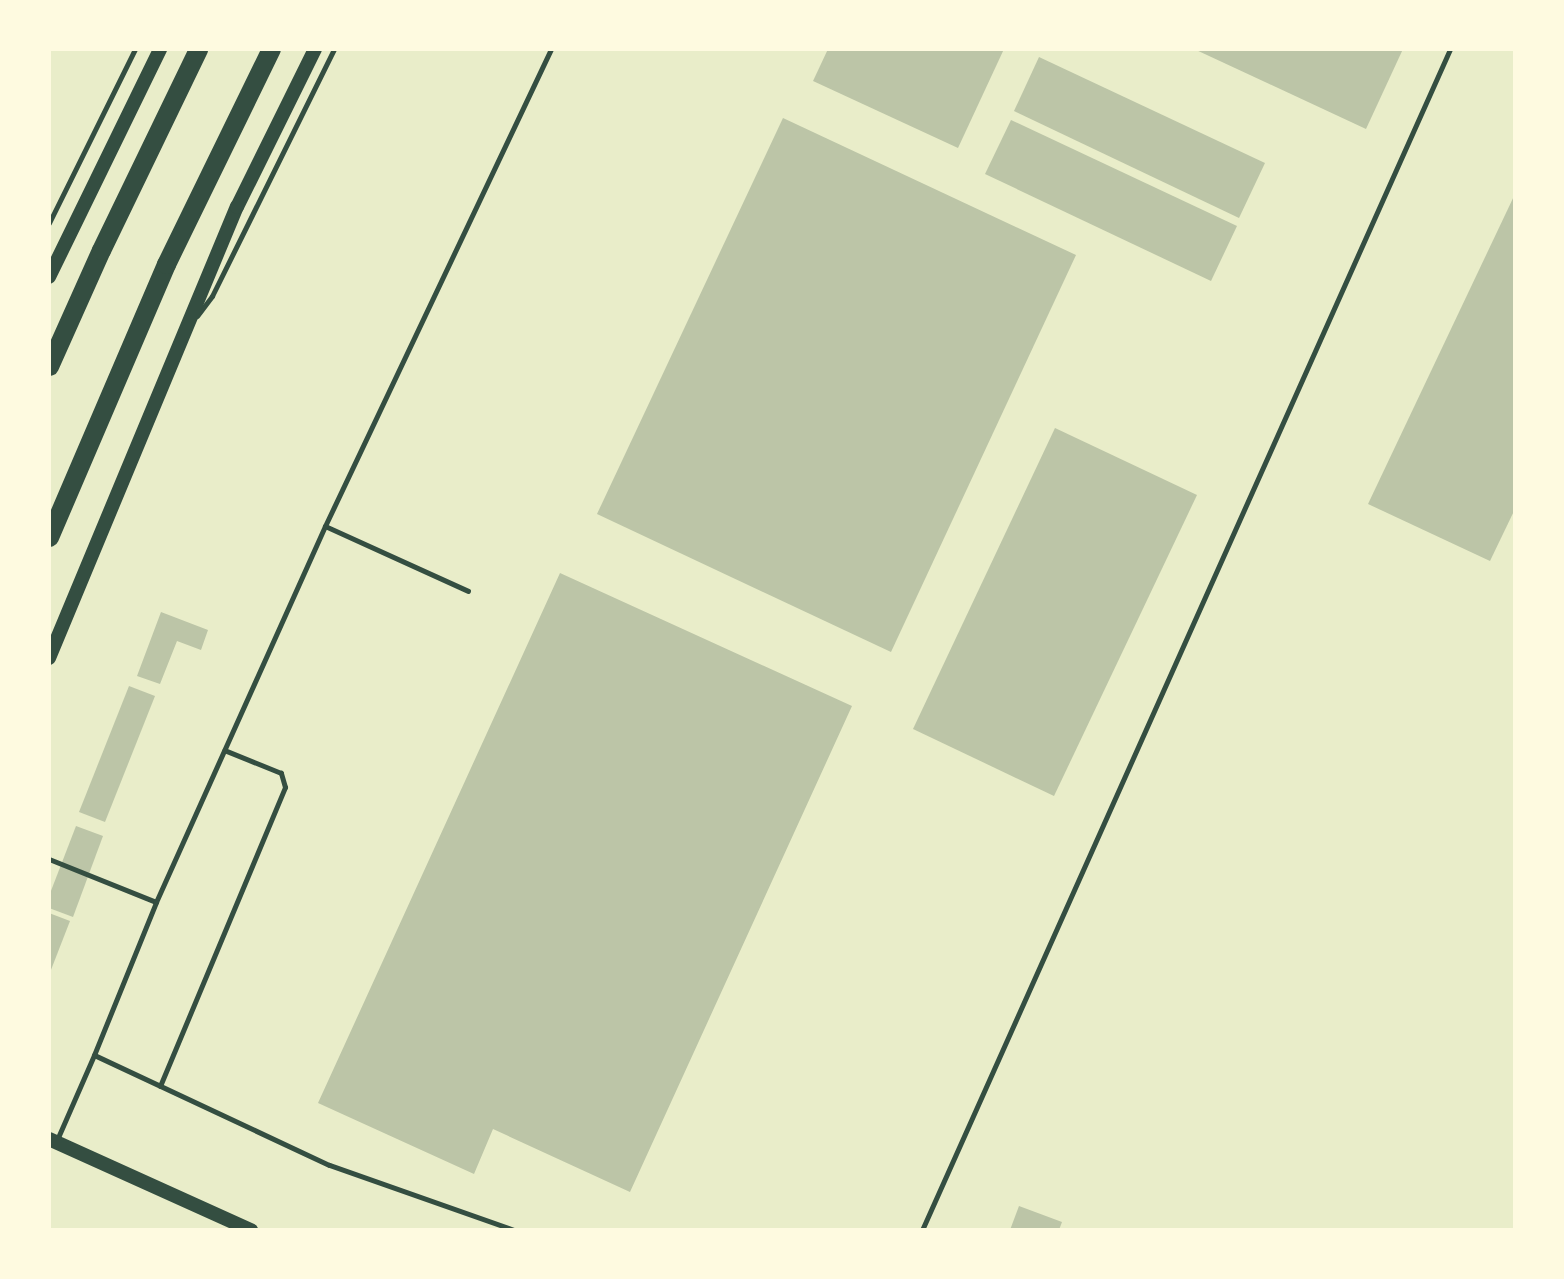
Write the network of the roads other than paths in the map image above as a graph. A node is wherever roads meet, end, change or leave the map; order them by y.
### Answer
1 (135, 49) edge
2 (160, 49) edge
3 (198, 49) edge
4 (271, 49) edge
5 (315, 49) edge
6 (334, 49) edge
7 (551, 49) edge
8 (1450, 49) edge
9 (49, 223) edge
10 (49, 277) edge
11 (182, 339) junction
12 (49, 366) edge
13 (325, 526) junction
14 (49, 537) edge
15 (468, 591) dead end
16 (49, 658) edge
17 (224, 750) junction
18 (49, 859) edge
19 (156, 902) junction
20 (94, 1055) junction
21 (160, 1086) junction
22 (52, 1141) edge
23 (251, 1230) edge
24 (514, 1230) edge
25 (922, 1230) edge

1 - 9 lane
2 - 10 main road
3 - 12 highway
4 - 14 highway
5 - 11 main road
6 - 11 lane
7 - 13 lane
8 - 25 lane
11 - 16 main road
13 - 15 lane
13 - 17 lane
17 - 19 lane
17 - 21 lane
18 - 19 lane
19 - 20 lane
20 - 21 lane
20 - 22 lane
21 - 24 lane
22 - 23 main road

